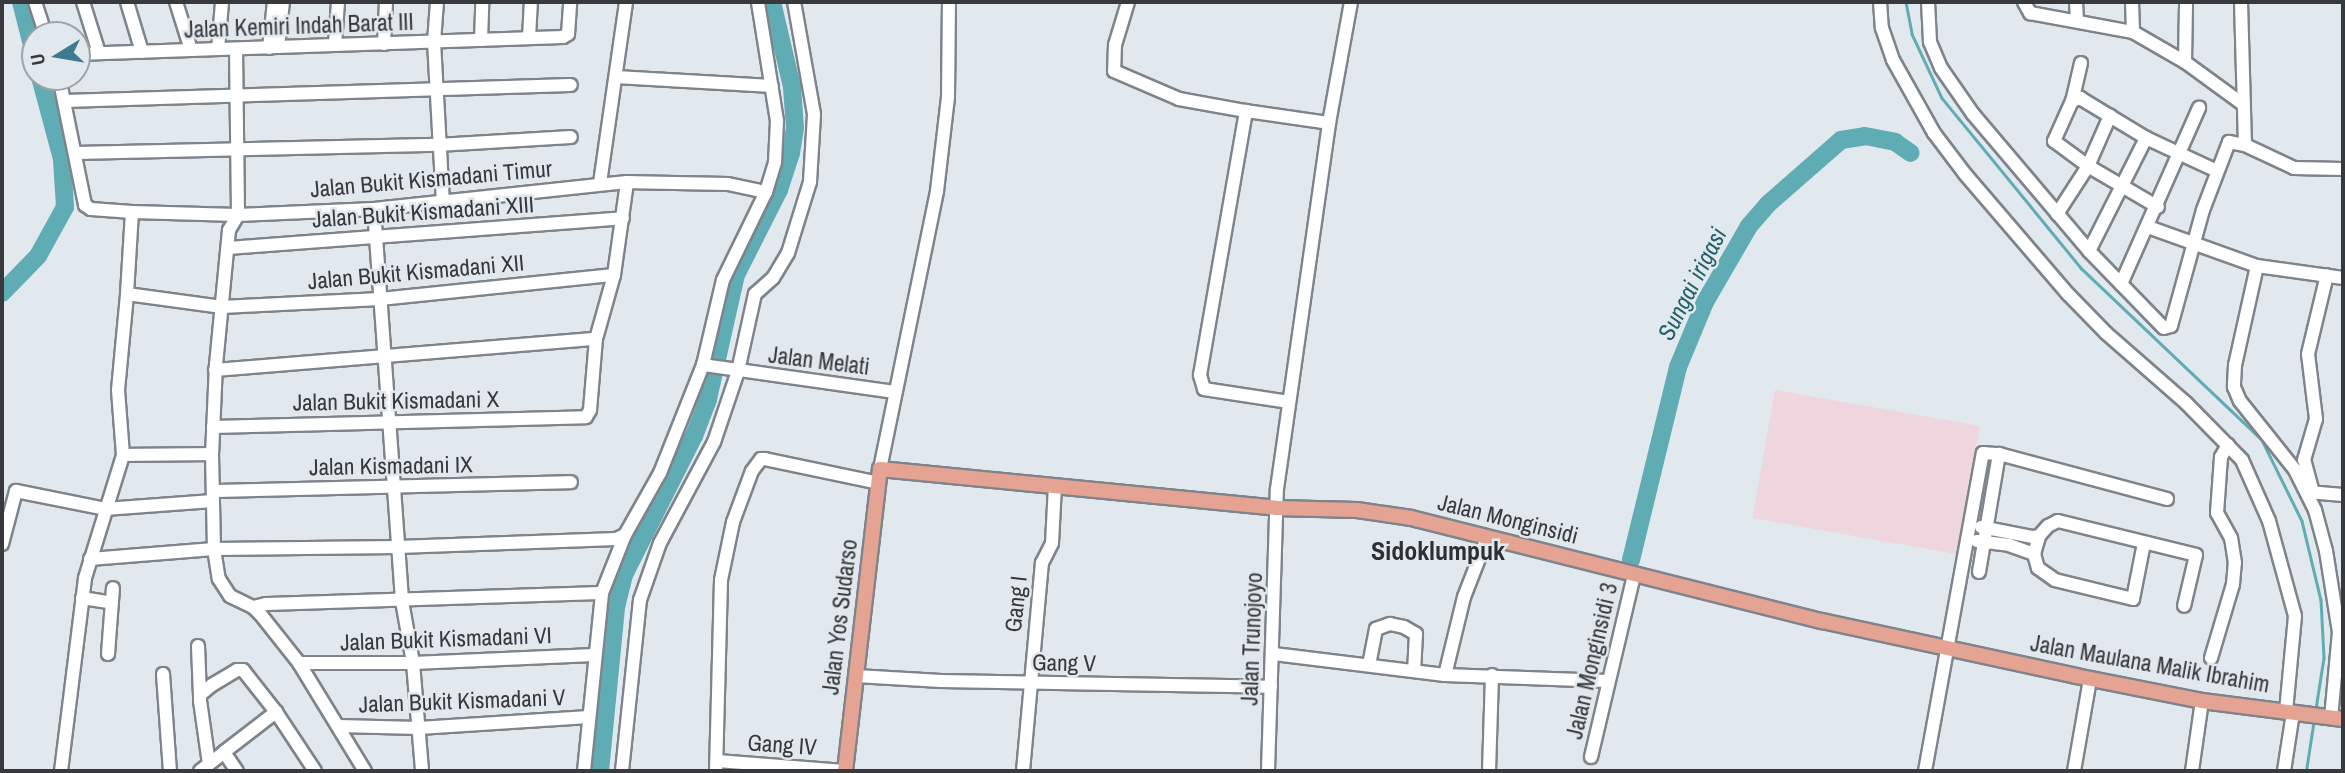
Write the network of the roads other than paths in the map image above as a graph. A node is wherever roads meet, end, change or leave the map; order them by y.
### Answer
1 (35, 2) edge
2 (83, 2) edge
3 (127, 2) edge
4 (176, 2) edge
5 (222, 2) edge
6 (274, 2) edge
7 (283, 2) edge
8 (338, 2) edge
9 (386, 2) edge
10 (437, 2) edge
11 (482, 2) edge
12 (531, 2) edge
13 (570, 2) edge
14 (626, 2) edge
15 (758, 2) edge
16 (794, 2) edge
17 (949, 2) edge
18 (1128, 2) edge
19 (1351, 2) edge
20 (1880, 2) edge
21 (1928, 2) edge
22 (2024, 2) edge
23 (2076, 2) edge
24 (2132, 2) edge
25 (2186, 2) edge
26 (2241, 2) edge
27 (2077, 19) junction
28 (41, 21) edge
29 (2133, 32) junction
30 (529, 38) junction
31 (481, 40) junction
32 (434, 43) junction
33 (384, 44) junction
34 (335, 45) junction
35 (274, 47) junction
36 (218, 49) junction
37 (236, 49) junction
38 (191, 50) junction
39 (142, 52) junction
40 (91, 53) edge
41 (99, 53) junction
42 (2185, 62) junction
43 (2081, 64) dead end
44 (616, 77) junction
45 (571, 85) dead end
46 (772, 86) junction
47 (437, 89) junction
48 (62, 91) edge
49 (237, 96) junction
50 (65, 101) junction
51 (2072, 101) junction
52 (2244, 105) junction
53 (2199, 108) dead end
54 (1246, 111) junction
55 (2110, 116) junction
56 (1329, 123) junction
57 (571, 137) dead end
58 (2146, 138) junction
59 (438, 145) junction
60 (2245, 145) junction
61 (238, 152) junction
62 (76, 153) junction
63 (2180, 156) junction
64 (2088, 166) junction
65 (2343, 169) edge
66 (2217, 171) junction
67 (627, 182) junction
68 (600, 183) junction
69 (2123, 186) junction
70 (766, 192) junction
71 (443, 201) junction
72 (2158, 207) junction
73 (374, 209) junction
74 (132, 212) junction
75 (2057, 214) junction
76 (238, 215) junction
77 (623, 218) junction
78 (2148, 227) junction
79 (376, 238) junction
80 (2193, 245) junction
81 (228, 248) junction
82 (2089, 251) junction
83 (2257, 266) junction
84 (614, 275) junction
85 (2327, 275) junction
86 (2343, 278) edge
87 (2121, 284) junction
88 (127, 294) junction
89 (380, 299) junction
90 (222, 307) junction
91 (596, 339) junction
92 (383, 356) junction
93 (707, 365) junction
94 (215, 370) junction
95 (735, 370) junction
96 (894, 392) junction
97 (1289, 402) junction
98 (388, 422) junction
99 (213, 427) junction
100 (2228, 445) junction
101 (212, 454) junction
102 (1999, 454) junction
103 (123, 455) junction
104 (879, 476) junction
105 (571, 482) dead end
106 (1055, 486) junction
107 (393, 487) junction
108 (2, 490) edge
109 (16, 491) junction
110 (2311, 493) junction
111 (2343, 495) edge
112 (213, 496) junction
113 (2167, 499) dead end
114 (1276, 508) junction
115 (105, 509) junction
116 (1972, 526) junction
117 (1987, 528) junction
118 (625, 536) junction
119 (2039, 536) junction
120 (1487, 538) junction
121 (1969, 539) junction
122 (1984, 542) junction
123 (2144, 543) junction
124 (2, 544) edge
125 (398, 547) junction
126 (214, 549) junction
127 (2034, 554) junction
128 (90, 559) junction
129 (1979, 572) dead end
130 (1634, 575) junction
131 (113, 588) dead end
132 (602, 593) junction
133 (82, 598) junction
134 (402, 601) junction
135 (112, 603) junction
136 (2184, 606) dead end
137 (253, 607) junction
138 (198, 646) dead end
139 (1950, 647) junction
140 (108, 654) dead end
141 (1273, 654) junction
142 (594, 655) junction
143 (2211, 658) dead end
144 (299, 663) junction
145 (413, 663) junction
146 (1369, 665) junction
147 (1414, 669) junction
148 (163, 674) dead end
149 (1445, 674) junction
150 (1493, 675) junction
151 (856, 676) junction
152 (2090, 679) junction
153 (1607, 681) junction
154 (1031, 683) junction
155 (1271, 687) junction
156 (200, 695) junction
157 (2202, 701) junction
158 (276, 712) junction
159 (2291, 713) junction
160 (589, 717) junction
161 (2333, 718) edge
162 (338, 726) junction
163 (419, 728) junction
164 (224, 752) junction
165 (1591, 757) dead end
166 (716, 766) edge
167 (204, 768) edge
168 (61, 771) edge
169 (170, 771) edge
170 (237, 771) edge
171 (316, 771) edge
172 (365, 771) edge
173 (422, 771) edge
174 (584, 771) edge
175 (622, 771) edge
176 (845, 771) edge
177 (1023, 771) edge
178 (1268, 771) edge
179 (1489, 771) edge
180 (1926, 771) edge
181 (2074, 771) edge
182 (2192, 771) edge
183 (2284, 771) edge

1 - 28 street
2 - 41 street
3 - 39 street
4 - 38 street
5 - 36 street
6 - 35 street
7 - 35 street
8 - 34 street
9 - 33 street
10 - 32 street
11 - 31 street
12 - 30 street
13 - 30 street, Jalan Kemiri Indah Barat III
14 - 44 street
15 - 46 street
16 - 95 street
17 - 96 street
18 - 54 street
19 - 56 street, Jalan Trunojoyo
20 - 100 street
21 - 75 street
22 - 27 street
23 - 27 street
24 - 29 street
25 - 42 street
26 - 52 street
27 - 29 street
29 - 42 street
30 - 31 street, Jalan Kemiri Indah Barat III
31 - 32 street, Jalan Kemiri Indah Barat III
32 - 33 street, Jalan Kemiri Indah Barat III
32 - 47 street
33 - 34 street, Jalan Kemiri Indah Barat III
34 - 35 street, Jalan Kemiri Indah Barat III
35 - 37 street, Jalan Kemiri Indah Barat III
36 - 37 street, Jalan Kemiri Indah Barat III
36 - 38 street, Jalan Kemiri Indah Barat III
37 - 49 street
38 - 39 street, Jalan Kemiri Indah Barat III
39 - 41 street, Jalan Kemiri Indah Barat III
40 - 41 street, Jalan Kemiri Indah Barat III
42 - 52 street
43 - 51 street
44 - 46 street
44 - 68 street
45 - 47 street
46 - 70 street
47 - 49 street
47 - 59 street
48 - 50 street
49 - 50 street
49 - 61 street
50 - 62 street
51 - 55 street
51 - 64 street
52 - 60 street
53 - 63 street
54 - 56 street
54 - 97 street
55 - 58 street
55 - 64 street
56 - 97 street, Jalan Trunojoyo
57 - 59 street
58 - 63 street
58 - 69 street
59 - 61 street
59 - 71 street
60 - 65 street
60 - 66 street
61 - 62 street
61 - 76 street
62 - 74 street, Jalan Bukit Kismadani Timur
63 - 66 street
63 - 72 street
64 - 69 street
64 - 75 street
66 - 80 street
67 - 68 street, Jalan Bukit Kismadani Timur
67 - 70 street, Jalan Bukit Kismadani Timur
67 - 77 street
68 - 71 street, Jalan Bukit Kismadani Timur
69 - 72 street
69 - 82 street
70 - 93 street
71 - 73 street, Jalan Bukit Kismadani Timur
72 - 78 street
73 - 76 street, Jalan Bukit Kismadani Timur
73 - 79 street
74 - 76 street, Jalan Bukit Kismadani Timur
74 - 88 street
75 - 82 street
76 - 81 street
77 - 79 street, Jalan Bukit Kismadani XIII
77 - 84 street
78 - 80 street
78 - 87 street
79 - 81 street, Jalan Bukit Kismadani XIII
79 - 89 street
80 - 83 street
80 - 87 street
81 - 90 street
82 - 87 street
83 - 85 street
83 - 110 street
84 - 89 street, Jalan Bukit Kismadani XII
84 - 91 street
85 - 86 street
85 - 110 street
88 - 90 street, Jalan Bukit Kismadani XII
88 - 103 street
89 - 90 street, Jalan Bukit Kismadani XII
89 - 92 street
90 - 94 street
91 - 92 street
91 - 98 street, Jalan Bukit Kismadani X
92 - 94 street
92 - 98 street
93 - 95 street, Jalan Melati
93 - 118 street
94 - 99 street
95 - 96 street, Jalan Melati
95 - 175 street
96 - 104 street
97 - 114 street, Jalan Trunojoyo
98 - 99 street, Jalan Bukit Kismadani X
98 - 107 street
99 - 101 street
100 - 143 street
100 - 159 street
101 - 103 street
101 - 112 street
102 - 113 street
102 - 116 street
102 - 117 street
103 - 115 street
104 - 106 main road, Jalan Monginsidi
104 - 151 main road, Jalan Yos Sudarso
104 - 166 street
105 - 107 street, Jalan Kismadani IX
106 - 114 main road, Jalan Monginsidi
106 - 154 street, Gang I
107 - 112 street, Jalan Kismadani IX
107 - 125 street
108 - 109 street, Jalan Kismadani IX
109 - 115 street, Jalan Kismadani IX
109 - 124 street
110 - 111 street
110 - 161 street
112 - 115 street, Jalan Kismadani IX
112 - 126 street
114 - 120 main road, Jalan Monginsidi
114 - 141 street, Jalan Trunojoyo
115 - 128 street
116 - 117 street
116 - 121 street
117 - 119 street
117 - 122 street
118 - 125 street
118 - 132 street
119 - 123 street
119 - 127 street
120 - 130 main road, Jalan Monginsidi
120 - 149 street
121 - 122 street
121 - 139 street
122 - 127 street
122 - 129 street
123 - 127 street
123 - 136 street
125 - 126 street
125 - 134 street
126 - 128 street
126 - 137 street
128 - 133 street
130 - 139 main road, Jalan Monginsidi
130 - 153 street, Jalan Monginsidi 3
131 - 135 street
132 - 134 street
132 - 142 street
133 - 135 street
133 - 168 street
134 - 137 street
134 - 145 street
135 - 140 street
137 - 144 street
138 - 156 street
139 - 152 main road, Jalan Maulana Malik Ibrahim
139 - 180 street
141 - 146 street
141 - 155 street, Jalan Trunojoyo
142 - 145 street, Jalan Bukit Kismadani VI
142 - 160 street
144 - 145 street, Jalan Bukit Kismadani VI
144 - 162 street
145 - 163 street
146 - 147 street
146 - 147 street
147 - 149 street
148 - 169 street
149 - 150 street
150 - 153 street
150 - 179 street
151 - 154 street, Gang V
151 - 176 main road, Jalan Yos Sudarso
152 - 157 main road, Jalan Maulana Malik Ibrahim
152 - 181 street
153 - 165 street, Jalan Monginsidi 3
154 - 155 street, Gang V
154 - 177 street, Gang I
155 - 178 street, Jalan Trunojoyo
156 - 158 street
156 - 167 street
157 - 159 main road, Jalan Maulana Malik Ibrahim
157 - 182 street
158 - 164 street
158 - 171 street
159 - 161 main road, Jalan Maulana Malik Ibrahim
159 - 183 street
160 - 163 street, Jalan Bukit Kismadani V
160 - 174 street
162 - 163 street, Jalan Bukit Kismadani V
162 - 172 street
163 - 173 street
164 - 167 street
164 - 170 street
166 - 176 street, Gang IV

